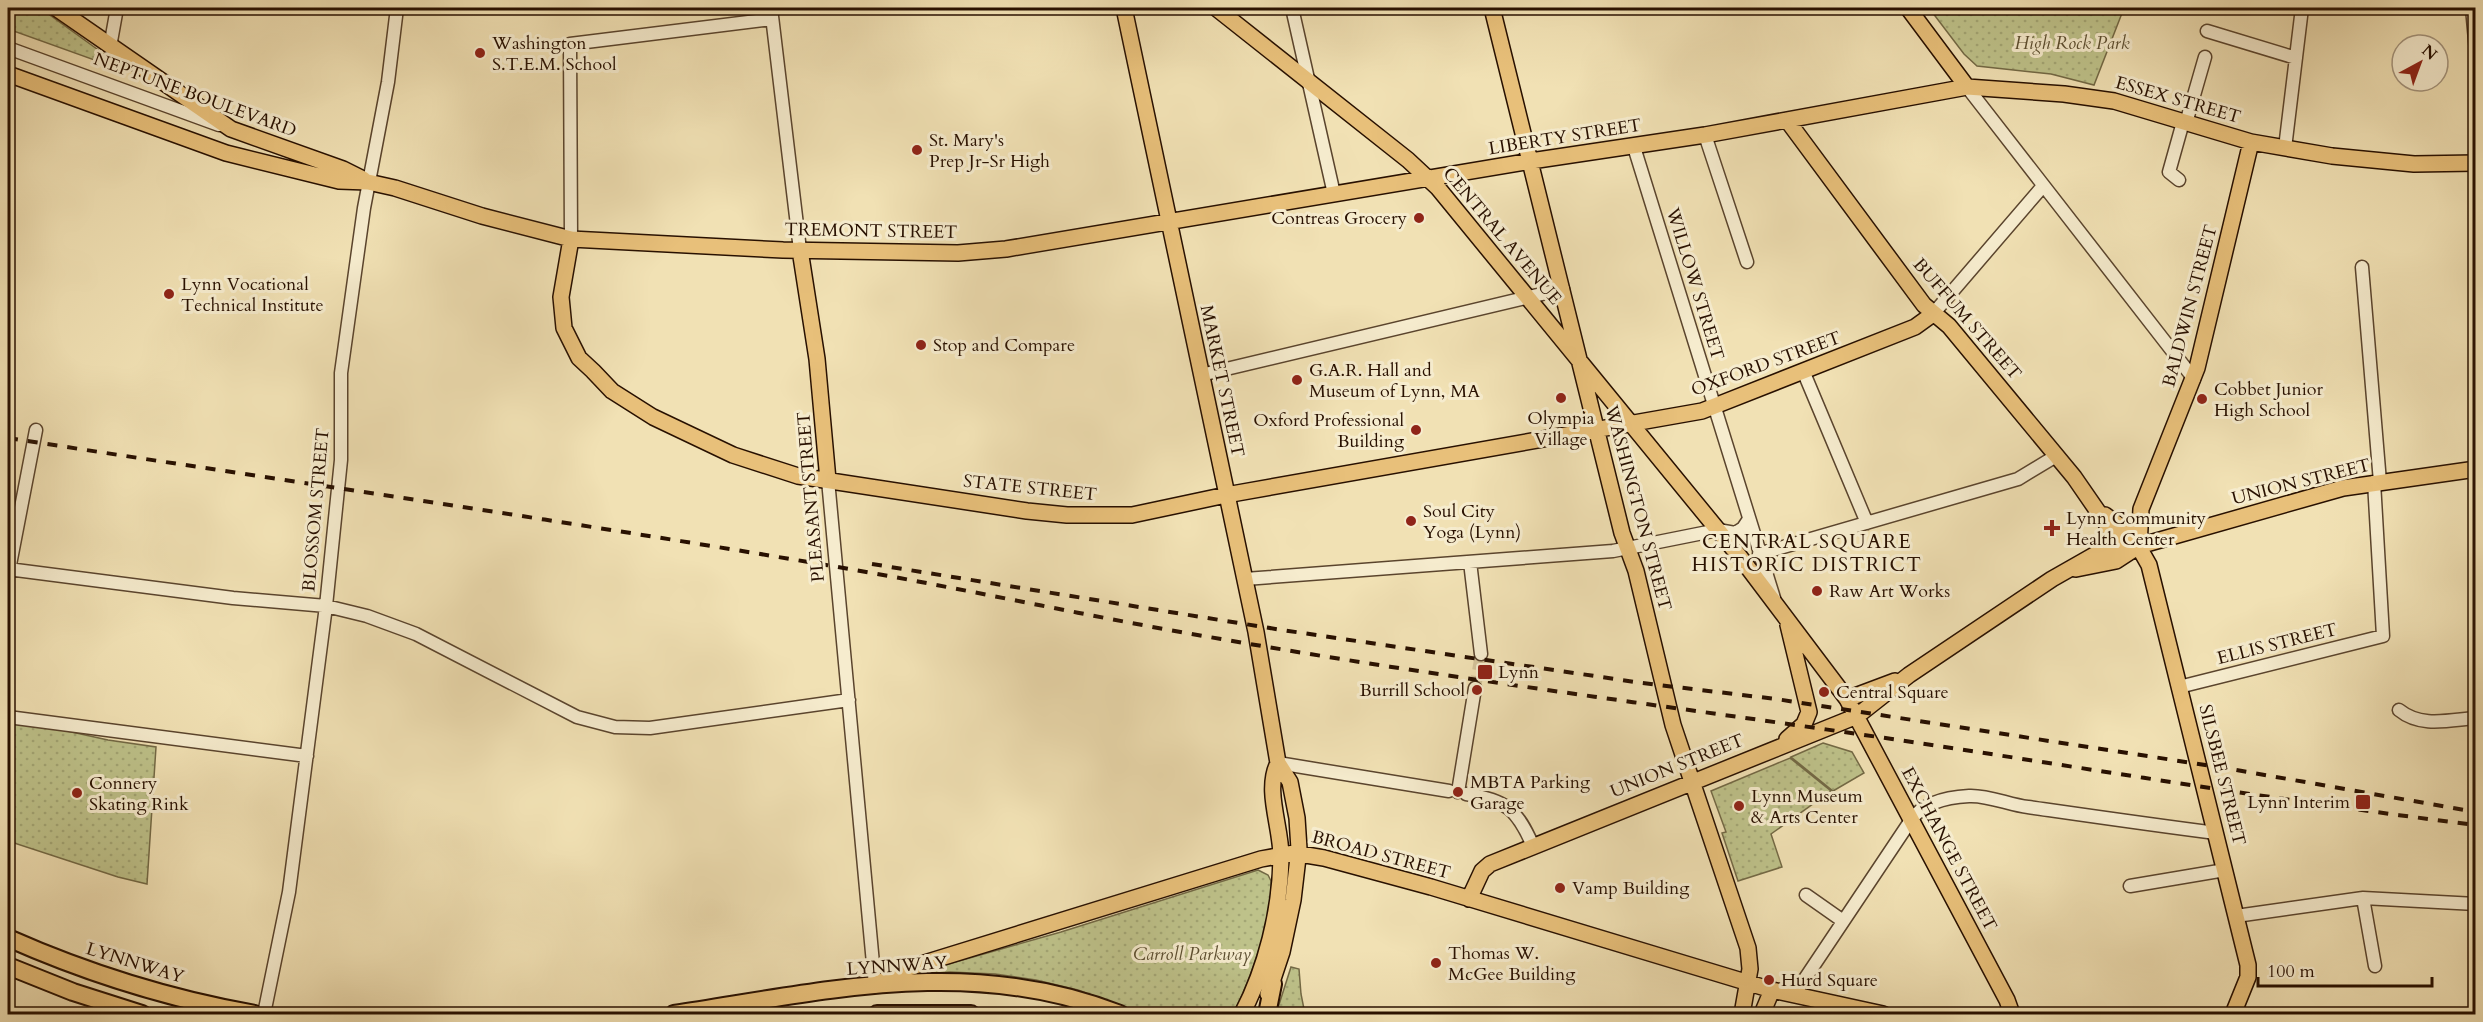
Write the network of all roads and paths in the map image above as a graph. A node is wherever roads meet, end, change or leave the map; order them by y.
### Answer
1 (56, 8) edge
2 (117, 8) edge
3 (397, 8) edge
4 (1124, 8) edge
5 (1216, 8) edge
6 (1292, 8) edge
7 (1492, 8) edge
8 (1908, 8) edge
9 (2302, 8) edge
10 (2472, 8) edge
11 (772, 13) edge
12 (2207, 31) dead end
13 (110, 46) junction
14 (8, 48) edge
15 (2475, 51) edge
16 (2205, 57) dead end
17 (2296, 58) junction
18 (8, 74) edge
19 (1309, 81) junction
20 (1967, 87) junction
21 (1787, 120) junction
22 (2184, 122) junction
23 (231, 129) junction
24 (1705, 135) junction
25 (2251, 141) junction
26 (1634, 147) junction
27 (2285, 148) junction
28 (1531, 161) junction
29 (2475, 163) edge
30 (1429, 178) junction
31 (2179, 180) dead end
32 (368, 182) junction
33 (2043, 186) junction
34 (1334, 194) junction
35 (1168, 221) junction
36 (571, 238) junction
37 (800, 250) junction
38 (1747, 262) dead end
39 (2362, 267) dead end
40 (1563, 289) junction
41 (1528, 297) junction
42 (1933, 314) junction
43 (1581, 363) junction
44 (1804, 373) junction
45 (1201, 375) junction
46 (2194, 379) junction
47 (1714, 408) junction
48 (1631, 424) junction
49 (36, 430) dead end
50 (1597, 430) junction
51 (2056, 456) junction
52 (2475, 469) edge
53 (828, 480) junction
54 (2377, 482) junction
55 (1227, 495) junction
56 (1749, 519) junction
57 (1867, 523) junction
58 (1718, 530) junction
59 (2139, 546) junction
60 (1628, 549) junction
61 (1759, 554) junction
62 (1470, 562) junction
63 (8, 571) edge
64 (1245, 579) junction
65 (1775, 603) junction
66 (326, 606) junction
67 (1786, 618) junction
68 (1481, 654) tunnel mouth
69 (1909, 675) junction
70 (2180, 687) junction
71 (1475, 688) tunnel mouth
72 (1847, 699) junction
73 (849, 700) junction
74 (2399, 710) dead end
75 (1857, 716) junction
76 (8, 717) edge
77 (2475, 718) edge
78 (1775, 748) junction
79 (307, 756) junction
80 (1278, 763) junction
81 (1692, 781) junction
82 (1458, 792) junction
83 (1911, 819) junction
84 (2216, 833) junction
85 (1533, 846) junction
86 (1299, 854) junction
87 (1281, 855) junction
88 (2225, 870) junction
89 (2130, 886) dead end
90 (1806, 895) dead end
91 (2364, 898) junction
92 (1469, 899) junction
93 (2475, 904) edge
94 (2236, 916) junction
95 (1843, 921) junction
96 (8, 938) edge
97 (8, 966) edge
98 (2375, 966) dead end
99 (1747, 983) junction
100 (1273, 984) junction
101 (874, 986) junction
102 (1772, 990) junction
103 (1794, 995) junction
104 (2009, 1007) edge
105 (142, 1014) edge
106 (255, 1014) edge
107 (264, 1014) edge
108 (674, 1014) edge
109 (877, 1014) edge
110 (971, 1014) edge
111 (1120, 1014) edge
112 (1242, 1014) edge
113 (1260, 1014) edge
114 (1267, 1014) edge
115 (1742, 1014) edge
116 (1762, 1014) edge
117 (1883, 1014) edge
118 (2024, 1014) edge
119 (2233, 1014) edge

1 - 13 main road
2 - 13 street
3 - 32 street, BLOSSOM STREET
4 - 35 main road, MARKET STREET
5 - 19 main road, CENTRAL AVENUE
6 - 19 street
7 - 28 main road, WASHINGTON STREET
8 - 20 main road
9 - 17 street
10 - 15 street
11 - 36 street
11 - 37 street, PLEASANT STREET
12 - 17 street
13 - 23 main road
14 - 23 street, NEPTUNE BOULEVARD
16 - 22 street
17 - 27 street
18 - 32 main road, NEPTUNE BOULEVARD
19 - 30 main road, CENTRAL AVENUE
19 - 34 street
20 - 21 main road, LIBERTY STREET
20 - 22 main road, ESSEX STREET
20 - 33 street
21 - 24 main road, LIBERTY STREET
21 - 42 main road, BUFFUM STREET
22 - 25 main road, ESSEX STREET
22 - 31 street
23 - 32 main road, NEPTUNE BOULEVARD
24 - 26 main road, LIBERTY STREET
24 - 38 street
25 - 27 main road, ESSEX STREET
25 - 46 main road, BALDWIN STREET
26 - 28 main road, LIBERTY STREET
26 - 47 street, WILLOW STREET
27 - 29 main road, ESSEX STREET
28 - 30 main road, LIBERTY STREET
28 - 40 main road, WASHINGTON STREET
30 - 34 main road, LIBERTY STREET
30 - 41 main road, CENTRAL AVENUE
32 - 36 main road, NEPTUNE BOULEVARD
32 - 66 street, BLOSSOM STREET
33 - 42 street, OXFORD STREET
33 - 46 street
34 - 35 main road, LIBERTY STREET
35 - 37 main road, TREMONT STREET
35 - 45 main road, MARKET STREET
36 - 37 main road, TREMONT STREET
36 - 53 main road, STATE STREET
37 - 53 main road, PLEASANT STREET
39 - 54 street
40 - 41 street
40 - 43 main road, WASHINGTON STREET
41 - 43 main road, CENTRAL AVENUE
41 - 45 street
42 - 44 main road, OXFORD STREET
42 - 51 main road, BUFFUM STREET
43 - 48 main road, CENTRAL AVENUE
43 - 50 main road, WASHINGTON STREET
44 - 47 main road, OXFORD STREET
44 - 57 street
45 - 55 main road, MARKET STREET
46 - 59 main road, BALDWIN STREET
47 - 48 main road, OXFORD STREET
47 - 56 street, WILLOW STREET
48 - 50 main road, OXFORD STREET
48 - 58 main road, CENTRAL AVENUE
49 - 63 street
50 - 55 main road, OXFORD STREET
50 - 60 main road, WASHINGTON STREET
51 - 57 street
51 - 59 main road, BUFFUM STREET
52 - 54 main road, UNION STREET
53 - 55 main road, STATE STREET
53 - 73 street, PLEASANT STREET
54 - 59 main road, UNION STREET
54 - 70 street, ELLIS STREET
55 - 64 main road, MARKET STREET
56 - 58 street
56 - 61 street, WILLOW STREET
57 - 61 street
58 - 60 street
58 - 65 main road
59 - 69 main road, UNION STREET
59 - 70 main road, SILSBEE STREET
60 - 62 street
60 - 81 main road, WASHINGTON STREET
61 - 65 street, WILLOW STREET
62 - 64 street
62 - 68 street
63 - 66 street
64 - 80 main road, MARKET STREET
65 - 67 main road
66 - 73 street
66 - 79 street, BLOSSOM STREET
67 - 72 main road
67 - 78 main road
69 - 72 main road, UNION STREET
69 - 75 main road, UNION STREET
70 - 84 main road, SILSBEE STREET
71 - 82 street
72 - 75 main road
73 - 101 street, PLEASANT STREET
74 - 77 street
75 - 78 main road, UNION STREET
75 - 83 main road, EXCHANGE STREET
76 - 79 street
78 - 81 main road, UNION STREET
79 - 107 street, BLOSSOM STREET
80 - 82 street
80 - 86 main road, MARKET STREET
80 - 87 main road, MARKET STREET
81 - 85 main road, UNION STREET
81 - 99 main road, WASHINGTON STREET
82 - 85 street
83 - 84 street
83 - 95 street
83 - 104 main road, EXCHANGE STREET
84 - 88 main road, SILSBEE STREET
85 - 92 main road, UNION STREET
86 - 87 main road, BROAD STREET
86 - 92 main road, BROAD STREET
86 - 100 main road, MARKET STREET
87 - 101 main road, BROAD STREET
87 - 112 main road, MARKET STREET
88 - 89 street
88 - 94 main road, SILSBEE STREET
90 - 95 street
91 - 93 street
91 - 94 street
91 - 98 street
92 - 99 main road, BROAD STREET
94 - 119 main road, SILSBEE STREET
95 - 103 street
96 - 106 highway, LYNNWAY
97 - 105 highway
99 - 102 main road, BROAD STREET
99 - 115 main road, WASHINGTON STREET
100 - 113 main road
100 - 114 highway
101 - 108 highway, LYNNWAY
101 - 111 highway, LYNNWAY
102 - 103 main road, BROAD STREET
102 - 116 main road
103 - 117 main road, BROAD STREET
104 - 118 main road, EXCHANGE STREET
109 - 110 highway

